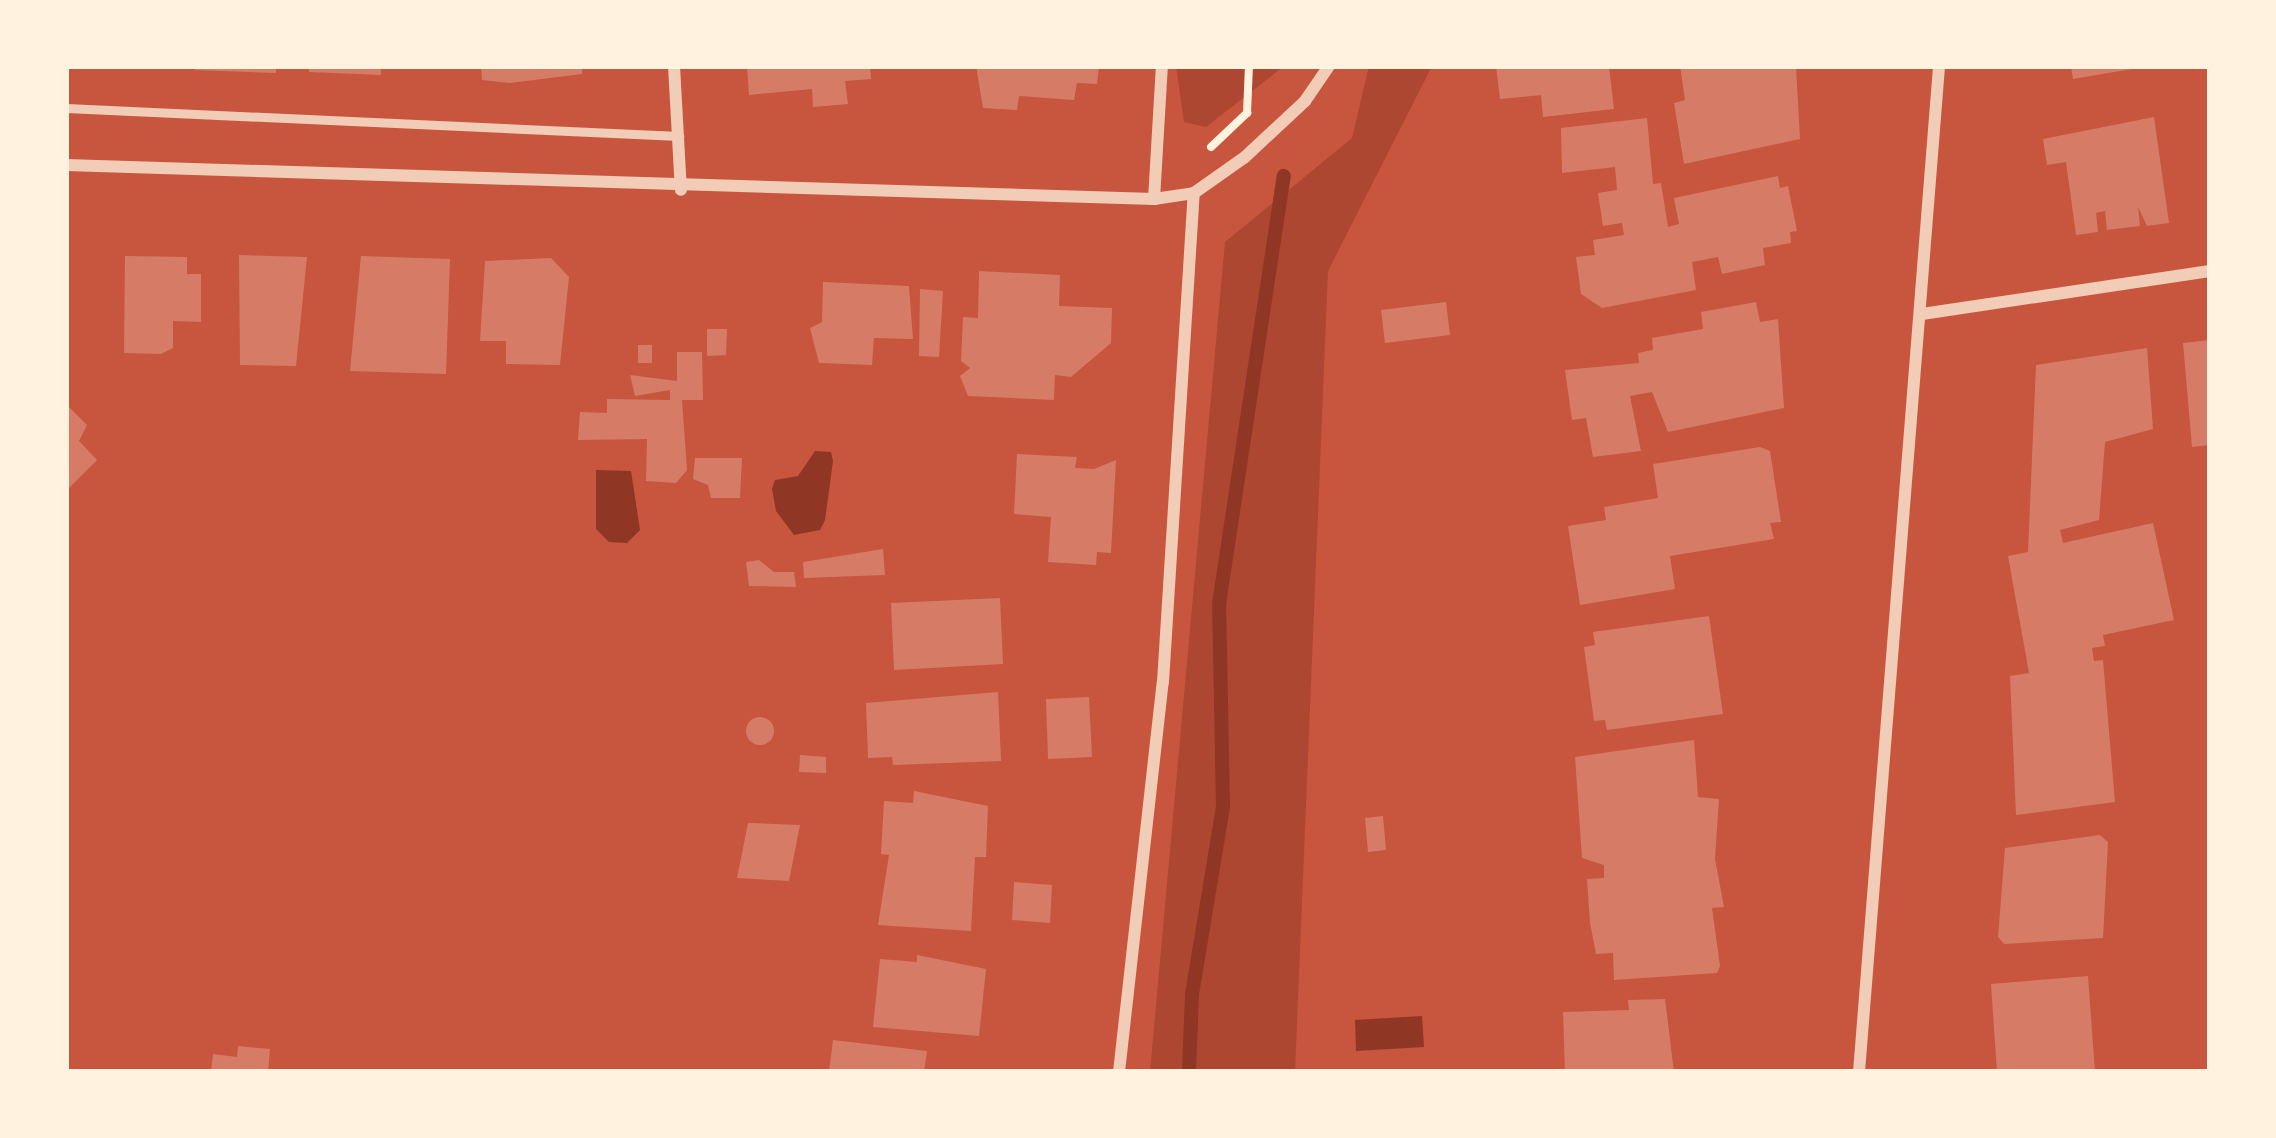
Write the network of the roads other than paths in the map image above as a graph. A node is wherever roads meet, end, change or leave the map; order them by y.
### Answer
1 (674, 66) edge
2 (1162, 66) edge
3 (1329, 66) edge
4 (1939, 66) edge
5 (66, 108) edge
6 (679, 136) junction
7 (66, 165) edge
8 (681, 190) junction
9 (1194, 194) junction
10 (1154, 199) junction
11 (2210, 272) edge
12 (1922, 314) junction
13 (1119, 1072) edge
14 (1859, 1072) edge

1 - 6 street
2 - 10 street
3 - 9 street
4 - 12 street
5 - 6 lane
6 - 8 street
7 - 8 street
8 - 10 street
9 - 10 street
9 - 13 street
11 - 12 street
12 - 14 street

